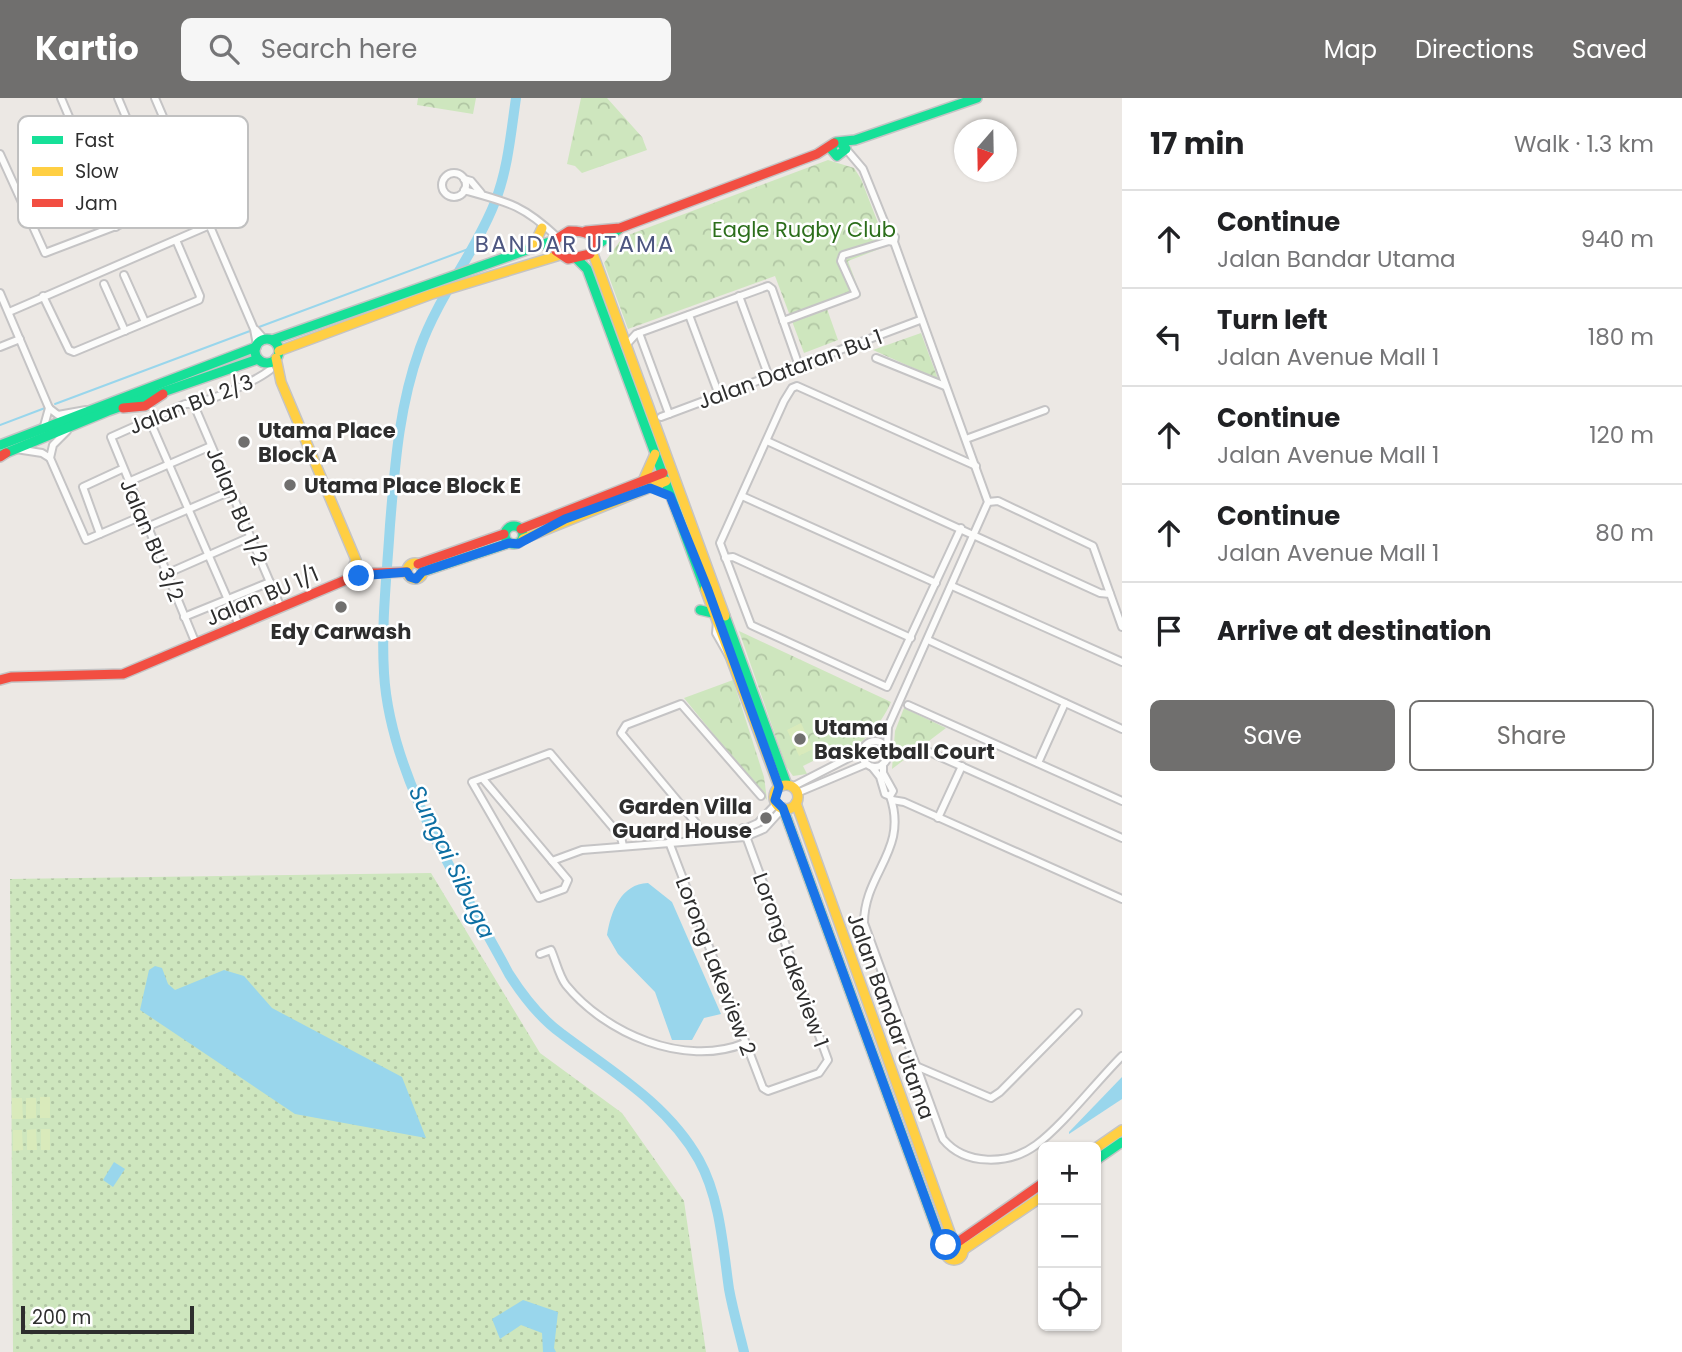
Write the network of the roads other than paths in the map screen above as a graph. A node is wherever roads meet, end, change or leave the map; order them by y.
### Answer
1 (61, 98) edge
2 (118, 98) edge
3 (155, 98) edge
4 (977, 98) edge
5 (69, 116) edge
6 (126, 116) edge
7 (163, 116) edge
8 (840, 145) junction
9 (0, 154) edge
10 (817, 154) junction
11 (836, 155) junction
12 (860, 164) junction
13 (464, 179) junction
14 (464, 190) junction
15 (483, 193) junction
16 (18, 194) edge
17 (525, 210) junction
18 (34, 228) edge
19 (116, 228) edge
20 (203, 228) edge
21 (211, 228) edge
22 (621, 228) junction
23 (542, 229) junction
24 (586, 231) junction
25 (556, 239) junction
26 (176, 240) junction
27 (891, 240) junction
28 (532, 249) junction
29 (593, 249) junction
30 (560, 256) junction
31 (576, 258) junction
32 (124, 275) dead end
33 (104, 284) dead end
34 (0, 293) edge
35 (43, 296) junction
36 (739, 296) junction
37 (9, 312) junction
38 (689, 315) junction
39 (920, 320) junction
40 (783, 321) junction
41 (145, 323) junction
42 (125, 331) junction
43 (639, 333) junction
44 (20, 339) junction
45 (262, 343) junction
46 (627, 344) junction
47 (0, 347) edge
48 (278, 355) junction
49 (876, 358) dead end
50 (265, 364) junction
51 (799, 366) junction
52 (769, 377) junction
53 (281, 382) junction
54 (946, 386) junction
55 (719, 395) junction
56 (194, 405) junction
57 (49, 408) junction
58 (86, 410) junction
59 (1045, 410) dead end
60 (652, 412) junction
61 (665, 416) junction
62 (149, 419) junction
63 (44, 426) junction
64 (70, 427) junction
65 (657, 427) junction
66 (111, 437) joint
67 (966, 439) junction
68 (767, 441) junction
69 (211, 446) junction
70 (4, 452) edge
71 (655, 453) junction
72 (50, 458) junction
73 (168, 464) junction
74 (976, 466) junction
75 (122, 469) junction
76 (668, 475) junction
77 (128, 482) junction
78 (647, 484) junction
79 (231, 491) junction
80 (743, 496) junction
81 (674, 502) junction
82 (988, 502) junction
83 (188, 509) junction
84 (142, 516) junction
85 (147, 527) junction
86 (961, 527) junction
87 (100, 534) junction
88 (504, 534) junction
89 (522, 534) junction
90 (976, 534) junction
91 (250, 537) junction
92 (509, 543) junction
93 (208, 555) junction
94 (725, 558) junction
95 (356, 563) junction
96 (420, 568) junction
97 (166, 574) junction
98 (370, 574) junction
99 (348, 579) junction
100 (270, 582) junction
101 (936, 583) junction
102 (953, 586) junction
103 (717, 588) junction
104 (1110, 594) junction
105 (228, 599) junction
106 (712, 601) junction
107 (925, 607) junction
108 (281, 608) junction
109 (700, 610) dead end
110 (940, 613) junction
111 (184, 617) junction
112 (718, 617) junction
113 (239, 625) junction
114 (1122, 627) edge
115 (911, 638) junction
116 (928, 640) junction
117 (196, 644) junction
118 (1122, 662) edge
119 (0, 680) edge
120 (1065, 703) junction
121 (908, 705) dead end
122 (888, 727) junction
123 (1122, 729) edge
124 (870, 741) junction
125 (887, 748) junction
126 (925, 750) dead end
127 (862, 751) junction
128 (1038, 763) junction
129 (883, 764) junction
130 (869, 765) junction
131 (962, 766) junction
132 (483, 779) junction
133 (883, 779) junction
134 (790, 791) junction
135 (761, 796) dead end
136 (891, 798) junction
137 (1122, 801) edge
138 (780, 806) junction
139 (938, 818) junction
140 (743, 828) junction
141 (746, 836) junction
142 (726, 837) junction
143 (1122, 838) edge
144 (701, 839) junction
145 (669, 842) junction
146 (623, 846) junction
147 (552, 861) junction
148 (1122, 899) edge
149 (540, 954) dead end
150 (1078, 1013) dead end
151 (745, 1043) junction
152 (1122, 1056) edge
153 (916, 1066) junction
154 (765, 1090) joint
155 (1122, 1130) edge
156 (1122, 1142) edge
157 (1101, 1145) edge
158 (1101, 1157) edge
159 (1038, 1187) edge
160 (1038, 1199) edge
161 (958, 1245) junction
162 (944, 1250) junction

1 - 5 street
2 - 6 street
3 - 7 street
4 - 8 street
8 - 10 street
8 - 11 street
8 - 12 street
9 - 16 street
10 - 11 street
10 - 22 street
11 - 12 street
12 - 27 street
13 - 14 street
13 - 14 street
13 - 15 street
14 - 15 street
15 - 17 street
17 - 23 street
17 - 25 street
18 - 19 street
20 - 26 street
21 - 45 street
22 - 24 street
22 - 29 street
23 - 25 street
23 - 28 street
24 - 25 street
24 - 29 street
25 - 28 street
25 - 30 street
26 - 35 street
26 - 41 street
27 - 39 street
27 - 40 street
28 - 45 street
29 - 31 street
29 - 46 street, Jalan Bandar Utama
30 - 31 street
30 - 48 street
31 - 71 street, Jalan Bandar Utama
32 - 41 street
33 - 42 street
34 - 37 street
35 - 37 street
35 - 42 street
36 - 38 street
36 - 40 street
36 - 52 street
37 - 44 street
38 - 43 street
38 - 55 street
39 - 51 street, Jalan Dataran Bu 1
39 - 54 street
40 - 51 street
41 - 42 street
43 - 46 street
43 - 61 street
44 - 47 street
44 - 57 street
45 - 48 street
45 - 50 street
45 - 58 street
46 - 60 street, Jalan Bandar Utama
48 - 50 street
48 - 53 street
49 - 54 street
50 - 53 street
50 - 56 street, Jalan BU 2/3
50 - 64 street
51 - 52 street, Jalan Dataran Bu 1
52 - 55 street, Jalan Dataran Bu 1
53 - 95 street
54 - 67 street
55 - 61 street, Jalan Dataran Bu 1
56 - 62 street, Jalan BU 2/3
56 - 69 street, Jalan BU 1/2
57 - 58 street
57 - 63 street
58 - 63 street
59 - 67 street
60 - 61 street
60 - 65 street, Jalan Bandar Utama
61 - 65 street
62 - 66 street, Jalan BU 2/3
62 - 73 street
63 - 70 street
64 - 70 street
64 - 72 street
65 - 76 street, Jalan Bandar Utama
66 - 75 street, Jalan BU 3/2
67 - 74 street
68 - 74 street
68 - 80 street
68 - 86 street
69 - 73 street
69 - 79 street, Jalan BU 1/2
70 - 72 street
71 - 76 street, Jalan Bandar Utama
71 - 78 street
72 - 87 street
73 - 77 street
73 - 83 street
74 - 82 street
75 - 77 street, Jalan BU 3/2
75 - 87 street
76 - 78 street
76 - 81 street, Jalan Bandar Utama
76 - 103 street
77 - 84 street, Jalan BU 3/2
78 - 81 street
78 - 89 street
78 - 89 street
79 - 83 street
79 - 91 street, Jalan BU 1/2
80 - 94 street
80 - 101 street
81 - 106 street, Jalan Bandar Utama
82 - 90 street
82 - 104 street
83 - 85 street
83 - 93 street
84 - 85 street, Jalan BU 3/2
84 - 87 street
85 - 97 street, Jalan BU 3/2
86 - 90 street
86 - 101 street
88 - 89 street
88 - 92 street
88 - 96 street
89 - 92 street
90 - 102 street
90 - 104 street
91 - 93 street
91 - 100 street, Jalan BU 1/2
92 - 96 street
93 - 97 street
93 - 105 street
94 - 115 street
94 - 115 street
95 - 98 street
95 - 99 street, Jalan BU 1/1
96 - 98 street
97 - 111 street, Jalan BU 3/2
98 - 99 street
99 - 108 street, Jalan BU 1/1
100 - 105 street
100 - 108 street, Jalan BU 1/2
101 - 107 street
102 - 110 street
102 - 118 street
103 - 106 street
103 - 134 street
104 - 114 street
105 - 111 street
105 - 113 street
106 - 112 street, Jalan Bandar Utama
107 - 110 street
107 - 115 street
108 - 113 street, Jalan BU 1/1
109 - 112 street
110 - 116 street
111 - 117 street, Jalan BU 3/2
112 - 134 street, Jalan Bandar Utama
113 - 117 street, Jalan BU 1/1
116 - 120 street
116 - 122 street
117 - 119 street, Jalan BU 1/1
120 - 123 street
120 - 128 street
121 - 128 street
122 - 124 street
122 - 125 street
124 - 125 street
124 - 127 street
125 - 129 street
126 - 131 street
127 - 130 street
127 - 134 street
128 - 137 street
129 - 130 street
129 - 133 street
130 - 133 street
130 - 134 street
131 - 139 street
131 - 143 street
132 - 146 street
132 - 147 street
132 - 147 street
133 - 136 street
134 - 138 street
134 - 138 street, Jalan Bandar Utama
134 - 161 street, Jalan Bandar Utama
135 - 144 street
136 - 139 street
136 - 153 street
138 - 140 street
138 - 141 street
138 - 162 street, Jalan Bandar Utama
139 - 148 street
140 - 141 street, Lorong Lakeview 1
140 - 142 street
141 - 142 street
141 - 154 street, Lorong Lakeview 1
142 - 144 street
144 - 145 street
145 - 146 street
145 - 151 street, Lorong Lakeview 2
146 - 147 street
149 - 151 street
150 - 153 street
151 - 154 street, Lorong Lakeview 2
152 - 153 street
155 - 157 street
156 - 158 street
159 - 161 street
160 - 161 street
161 - 162 street
161 - 162 street

